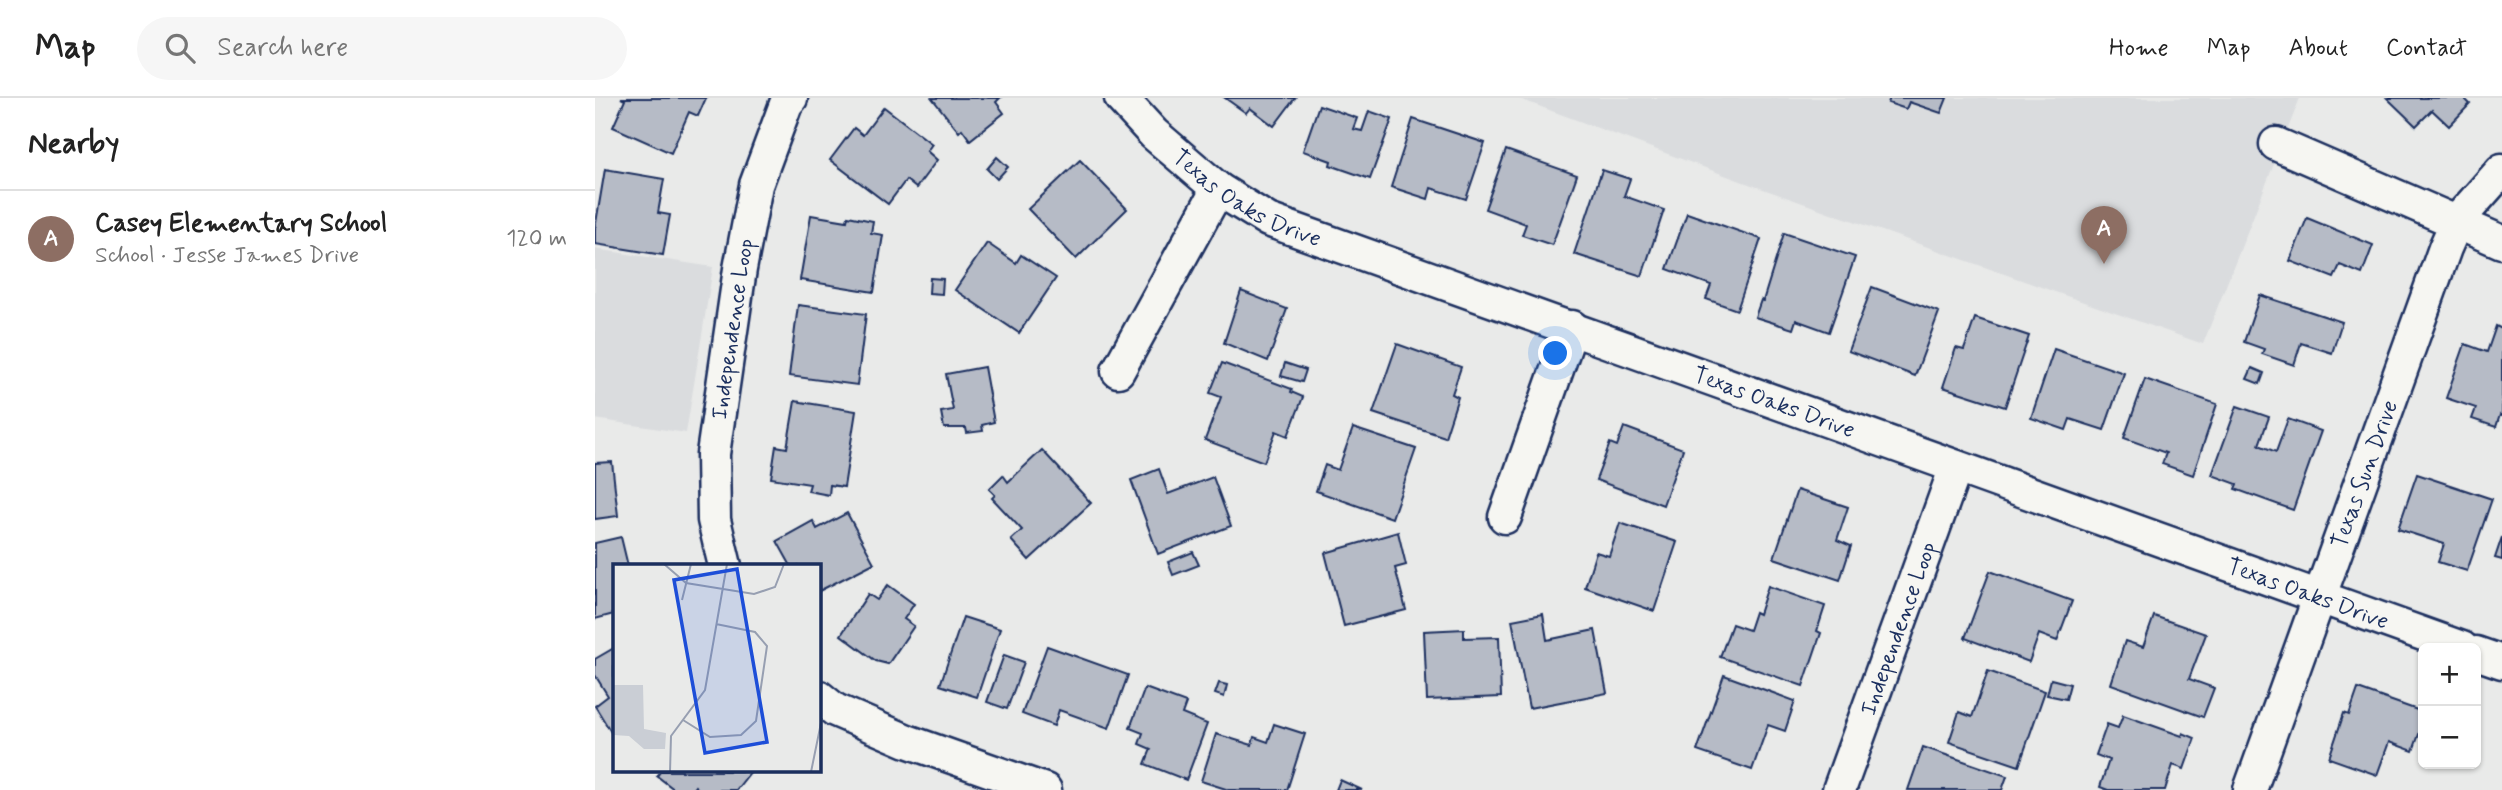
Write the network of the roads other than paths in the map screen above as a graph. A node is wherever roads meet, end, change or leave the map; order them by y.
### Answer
1 (791, 98) edge
2 (1121, 98) edge
3 (2276, 144) dead end
4 (2502, 170) edge
5 (1218, 190) junction
6 (2457, 221) junction
7 (2502, 242) edge
8 (1572, 327) junction
9 (1118, 371) dead end
10 (1956, 467) junction
11 (1505, 517) dead end
12 (725, 564) edge
13 (2319, 598) junction
14 (2448, 643) edge
15 (2481, 655) edge
16 (2502, 662) edge
17 (821, 699) edge
18 (1045, 790) edge
19 (1839, 790) edge
20 (2250, 790) edge

1 - 12 street, Independence Loop
2 - 5 street, Texas Oaks Drive
3 - 6 street
4 - 6 street, Texas Sun Drive
5 - 8 street, Texas Oaks Drive
5 - 9 street
6 - 7 street
6 - 13 street, Texas Sun Drive
8 - 10 street, Texas Oaks Drive
8 - 11 street
10 - 13 street, Texas Oaks Drive
10 - 19 street, Independence Loop
13 - 14 street, Texas Oaks Drive
13 - 20 street, Texas Sun Drive
15 - 16 street
17 - 18 street

